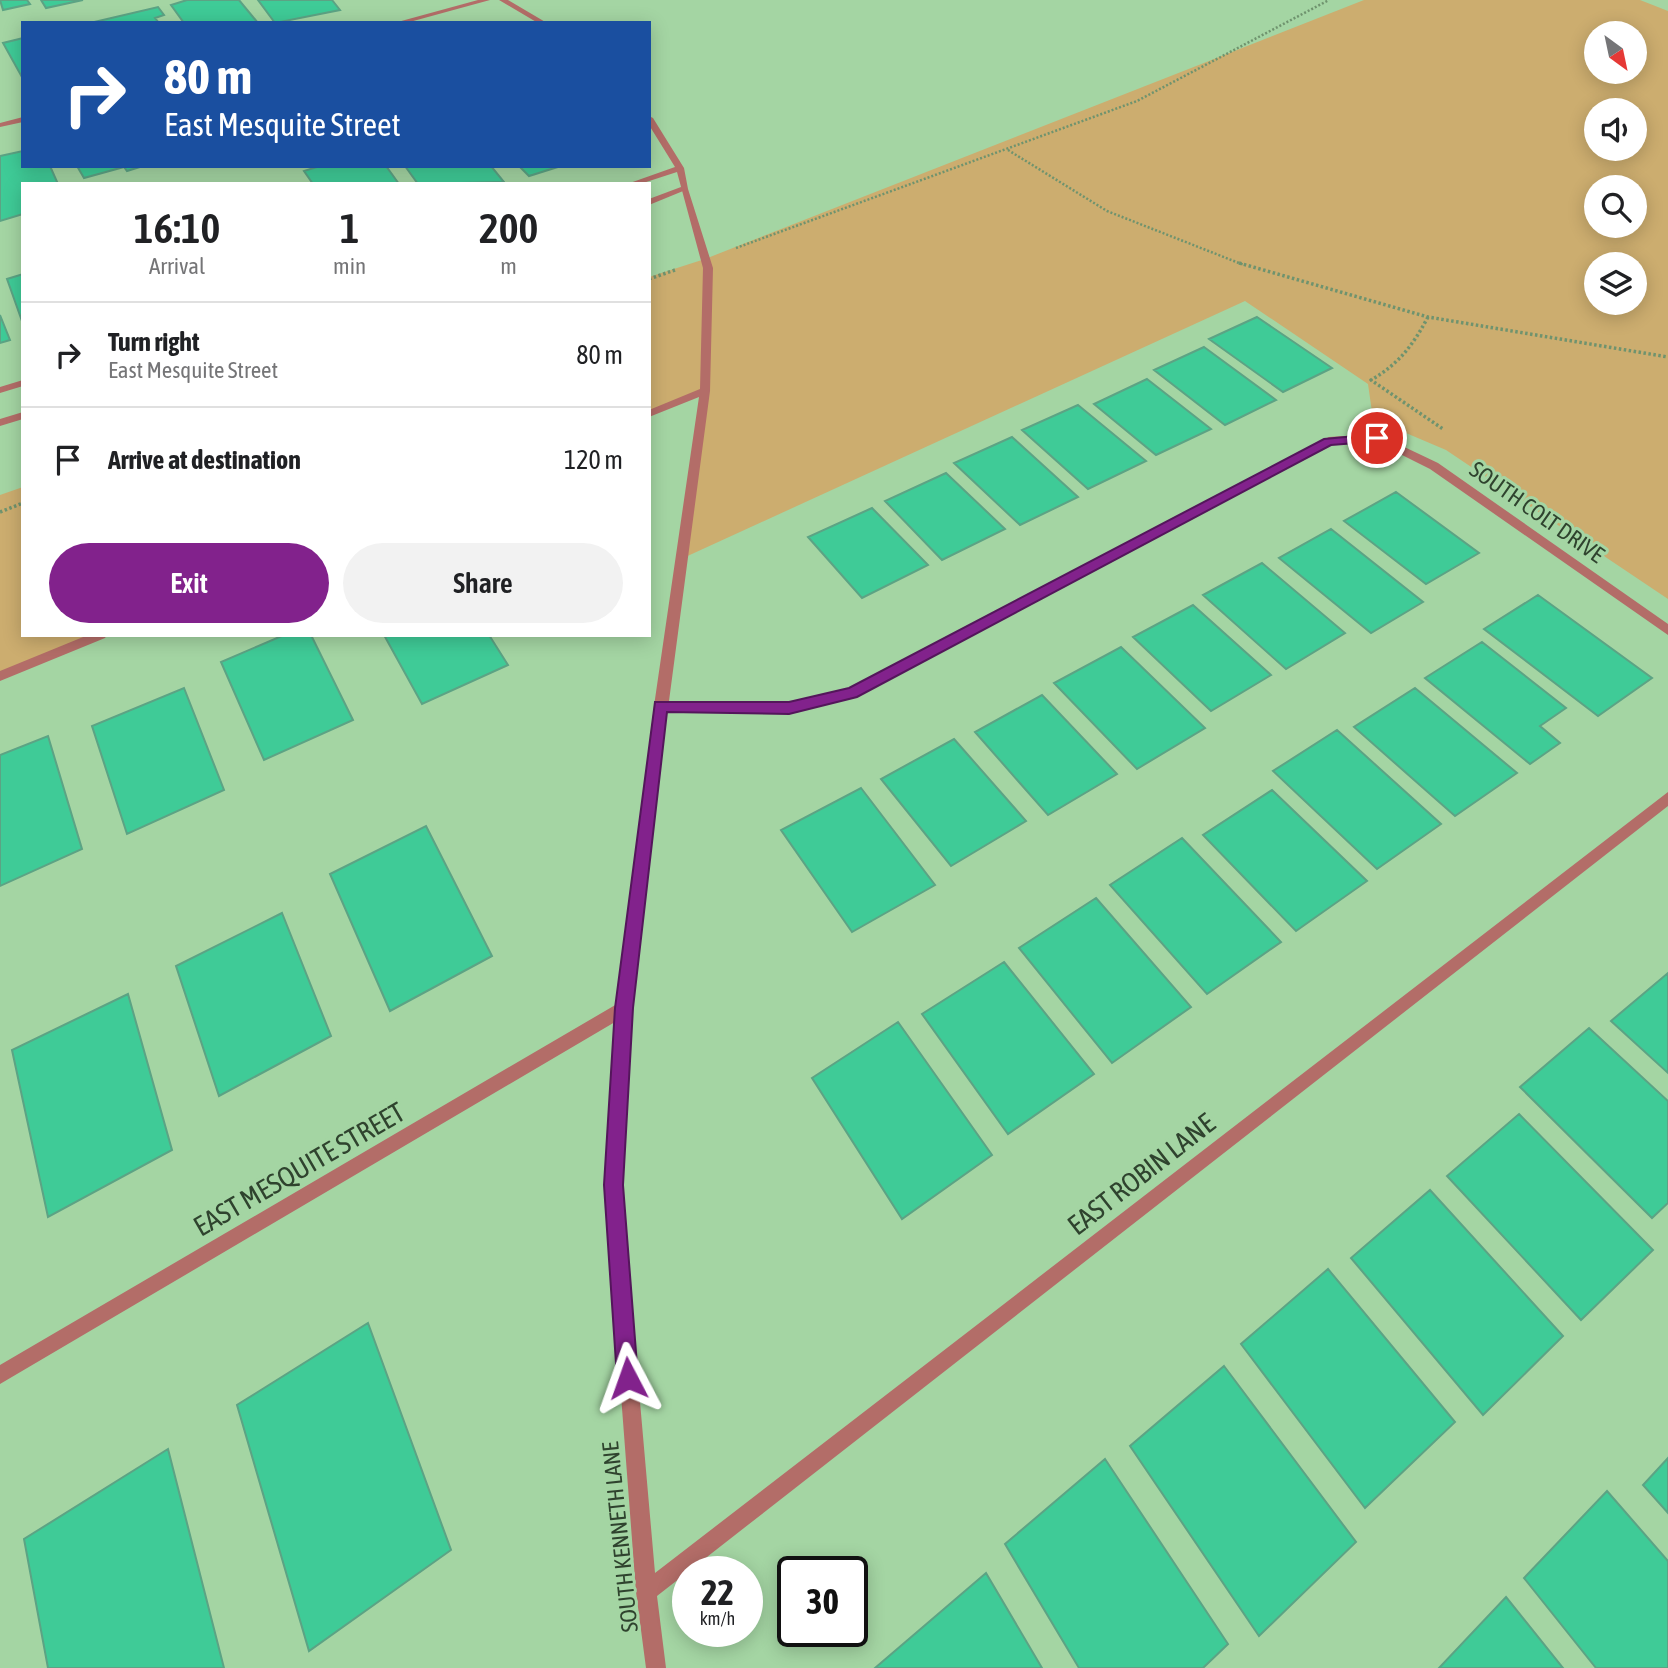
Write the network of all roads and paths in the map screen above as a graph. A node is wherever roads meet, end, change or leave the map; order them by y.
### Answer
1 (486, 0) edge
2 (503, 0) edge
3 (1329, 0) edge
4 (405, 21) edge
5 (540, 21) edge
6 (21, 120) edge
7 (651, 121) edge
8 (0, 125) edge
9 (1008, 150) junction
10 (680, 168) junction
11 (637, 182) edge
12 (684, 189) junction
13 (651, 201) edge
14 (705, 259) junction
15 (651, 278) edge
16 (1427, 317) junction
17 (1668, 357) edge
18 (21, 384) edge
19 (0, 390) edge
20 (705, 391) junction
21 (651, 413) edge
22 (21, 416) edge
23 (0, 423) edge
24 (1405, 451) junction
25 (21, 504) edge
26 (0, 512) edge
27 (1668, 629) edge
28 (96, 637) edge
29 (0, 676) edge
30 (660, 706) junction
31 (1668, 798) edge
32 (624, 1008) junction
33 (0, 1375) edge
34 (646, 1592) junction
35 (656, 1668) edge

1 - 4 street
2 - 5 street
3 - 9 path
6 - 8 street
7 - 10 street, SOUTH KENNETH LANE
9 - 14 path
9 - 16 path
10 - 11 street
10 - 12 street, SOUTH KENNETH LANE
12 - 13 street
12 - 14 street, SOUTH KENNETH LANE
14 - 15 path
14 - 20 street, SOUTH KENNETH LANE
16 - 17 path
16 - 24 path
18 - 19 street
20 - 21 street
20 - 30 street, SOUTH KENNETH LANE
22 - 23 street
24 - 27 street, SOUTH COLT DRIVE
24 - 30 street, SOUTH COLT DRIVE
25 - 26 path
28 - 29 street
30 - 32 street, SOUTH KENNETH LANE
31 - 34 street, EAST ROBIN LANE
32 - 33 street, EAST MESQUITE STREET
32 - 34 street, SOUTH KENNETH LANE
34 - 35 street, SOUTH KENNETH LANE

